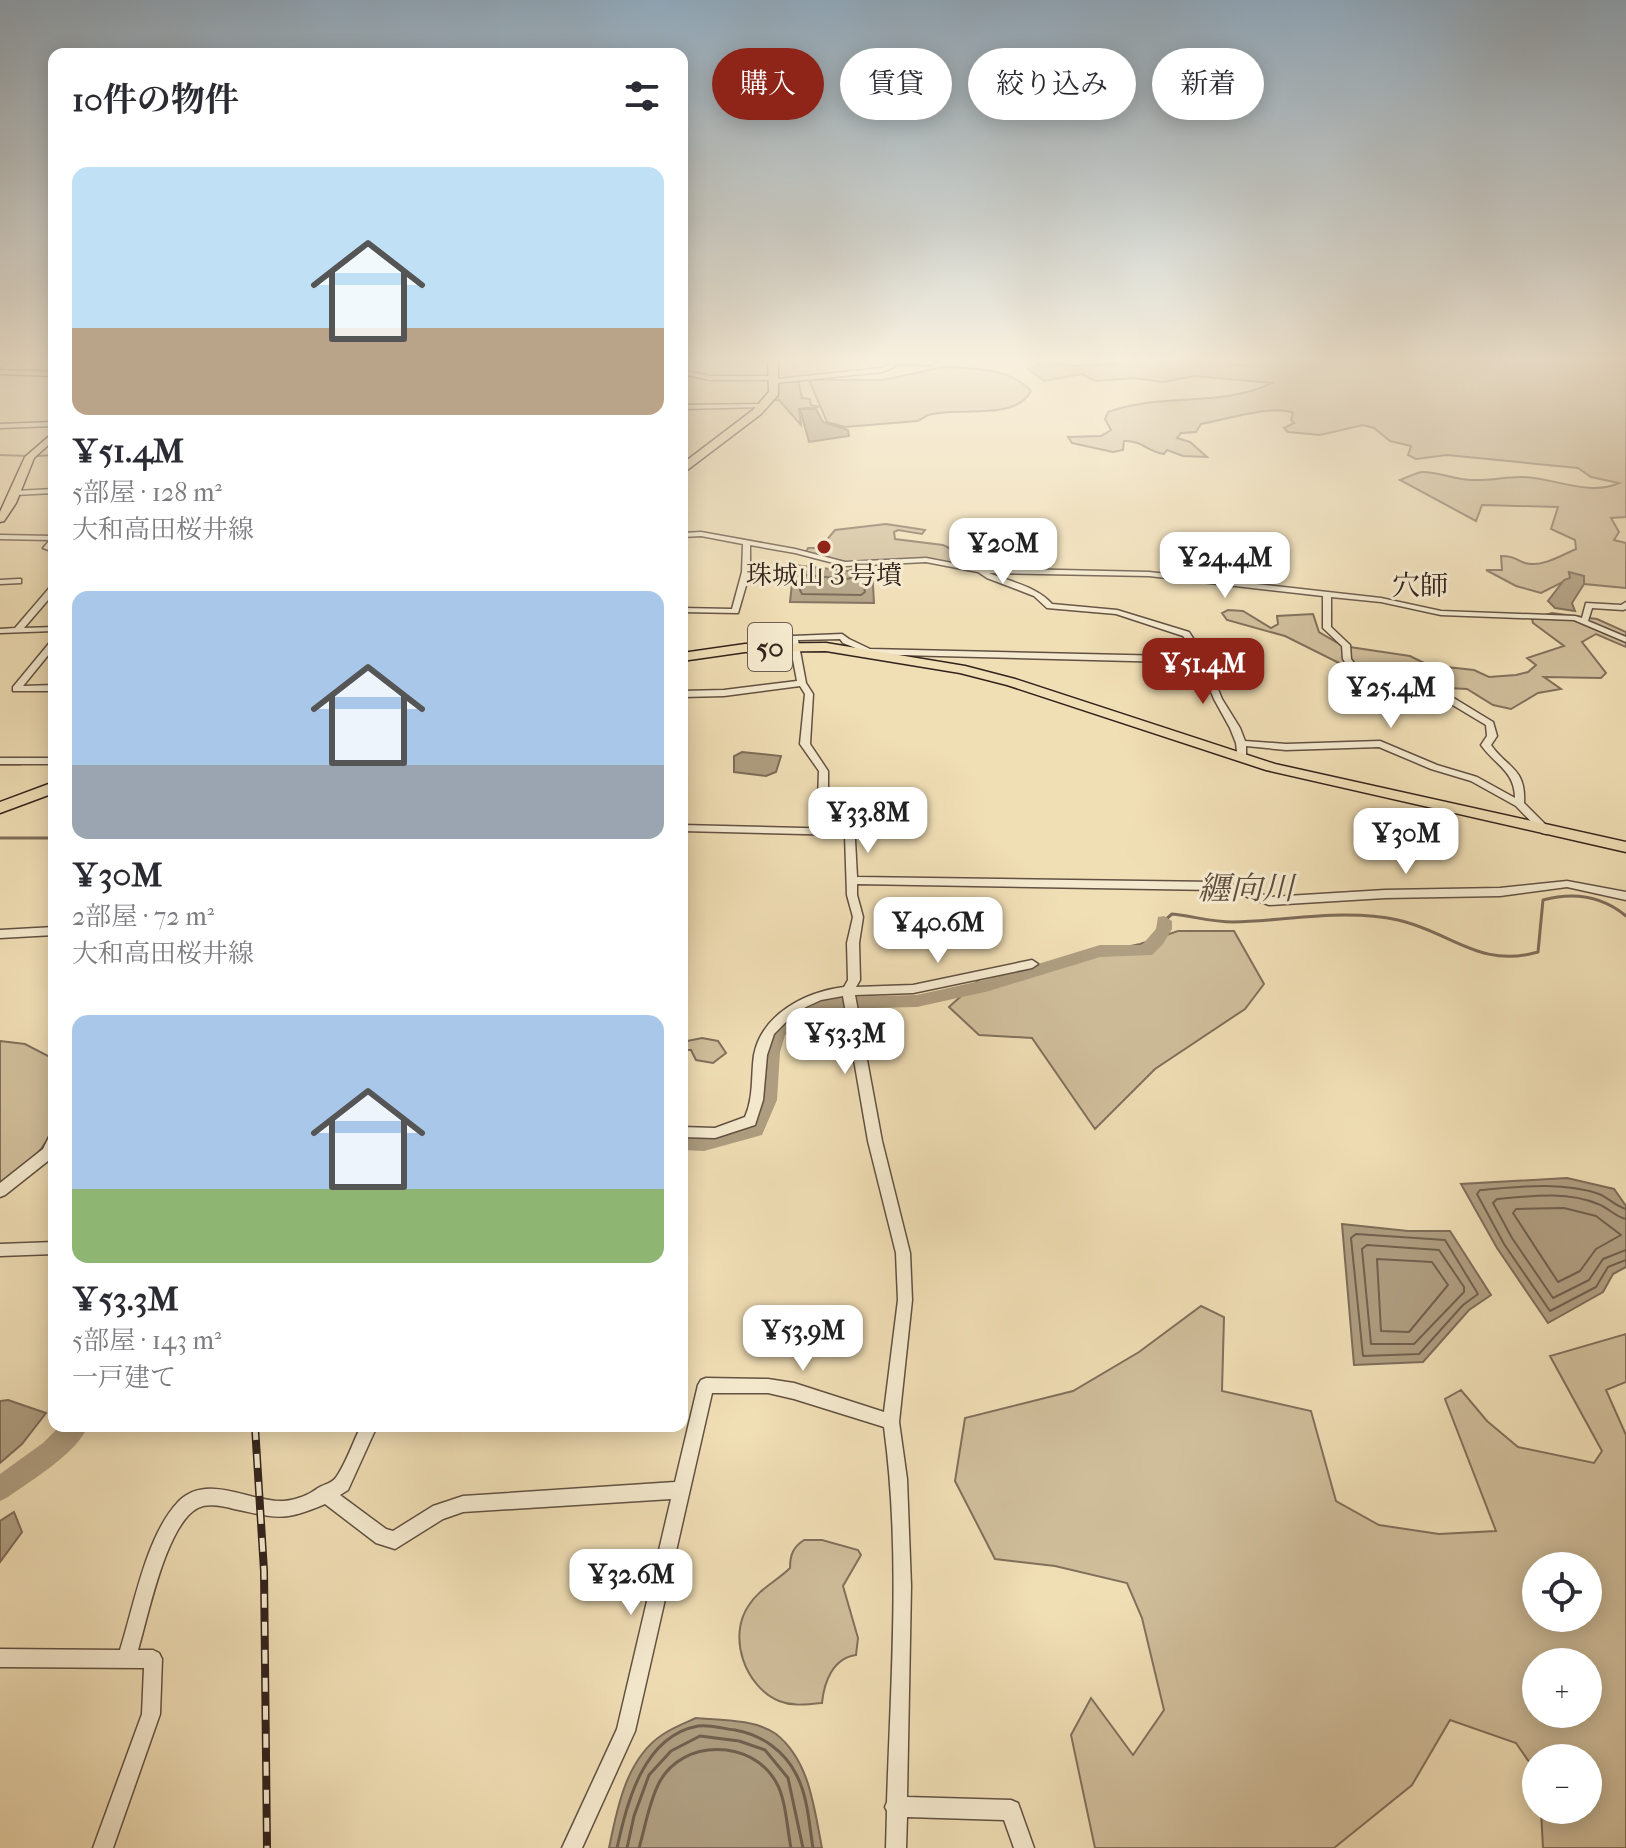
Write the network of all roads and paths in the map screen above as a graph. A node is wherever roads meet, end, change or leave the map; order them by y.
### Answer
1 (42, 446) edge
2 (712, 446) edge
3 (688, 465) edge
4 (48, 491) edge
5 (15, 493) junction
6 (0, 519) edge
7 (688, 535) edge
8 (0, 537) edge
9 (48, 538) edge
10 (746, 544) junction
11 (978, 570) junction
12 (18, 581) dead end
13 (0, 582) edge
14 (48, 595) edge
15 (1327, 595) junction
16 (1626, 604) edge
17 (688, 610) edge
18 (1585, 620) junction
19 (48, 629) edge
20 (0, 631) edge
21 (17, 631) junction
22 (1626, 640) edge
23 (793, 647) junction
24 (48, 650) edge
25 (863, 651) junction
26 (1200, 655) junction
27 (688, 656) edge
28 (802, 683) junction
29 (48, 688) edge
30 (688, 694) edge
31 (1241, 750) junction
32 (0, 761) edge
33 (48, 761) edge
34 (48, 789) edge
35 (1519, 804) junction
36 (0, 808) edge
37 (688, 828) edge
38 (1546, 831) junction
39 (850, 832) junction
40 (1626, 847) edge
41 (853, 880) junction
42 (1626, 896) edge
43 (48, 931) edge
44 (0, 934) edge
45 (1032, 964) dead end
46 (849, 996) junction
47 (688, 1132) edge
48 (48, 1153) edge
49 (0, 1191) edge
50 (48, 1248) edge
51 (0, 1250) edge
52 (891, 1422) junction
53 (366, 1432) edge
54 (682, 1490) junction
55 (324, 1493) junction
56 (127, 1657) junction
57 (0, 1658) edge
58 (895, 1807) junction
59 (103, 1848) edge
60 (572, 1848) edge
61 (896, 1848) edge
62 (1024, 1848) edge

1 - 5 main road
2 - 3 highway
4 - 5 street
5 - 6 main road
7 - 10 street
8 - 9 street
10 - 11 street
10 - 17 street
11 - 15 street
11 - 26 street
12 - 13 street
14 - 21 street
15 - 18 street
15 - 35 street
16 - 18 street
18 - 22 street
19 - 21 street
20 - 21 street
23 - 25 main road, 50
23 - 27 main road, 50
23 - 28 street
24 - 29 street
25 - 26 street
25 - 31 main road, 50
26 - 31 street
28 - 30 street
28 - 39 street
31 - 35 street
31 - 38 main road, 50
32 - 33 street
34 - 36 highway
35 - 38 street
37 - 39 street
38 - 40 main road, 50
39 - 41 street
41 - 42 street
41 - 46 street
43 - 44 street
45 - 46 street
46 - 47 street
46 - 52 street
48 - 49 street
50 - 51 street
52 - 54 street
52 - 58 street
53 - 55 street
54 - 55 street
54 - 60 street
55 - 56 street
56 - 57 street
56 - 59 street
58 - 61 street
58 - 62 street

